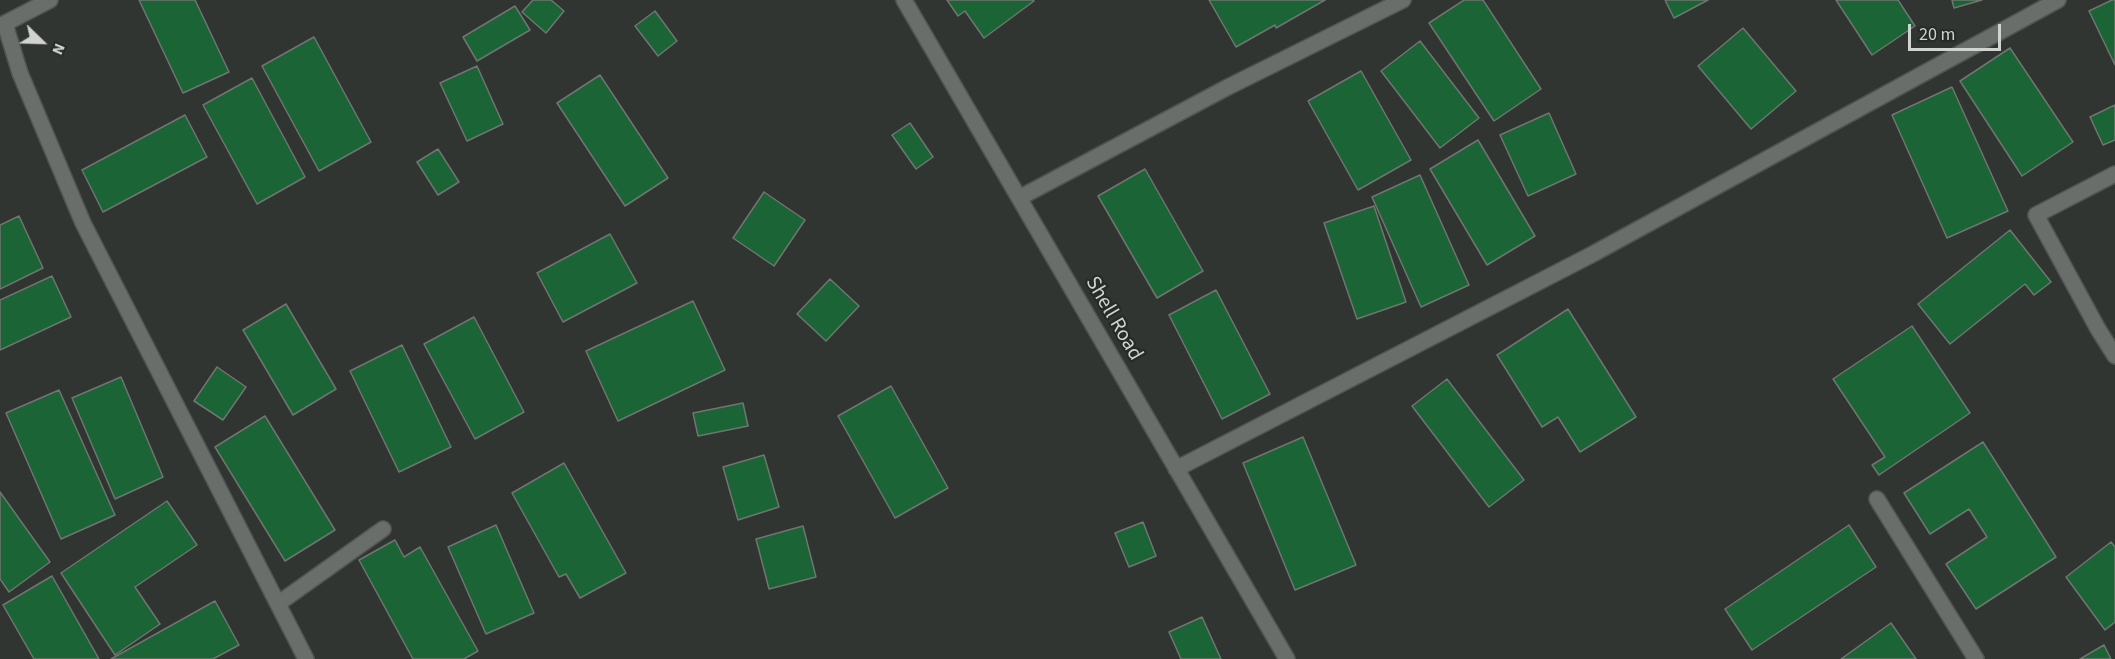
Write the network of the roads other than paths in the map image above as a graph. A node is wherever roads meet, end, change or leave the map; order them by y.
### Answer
1 (904, 0) edge
2 (1403, 0) edge
3 (2058, 0) edge
4 (42, 2) edge
5 (3, 25) edge
6 (2115, 174) edge
7 (1019, 198) junction
8 (2115, 356) edge
9 (1176, 469) junction
10 (1877, 499) dead end
11 (383, 529) dead end
12 (279, 603) junction
13 (306, 659) edge
14 (1287, 659) edge
15 (1976, 659) edge

1 - 7 street, Shell Road
2 - 7 street
3 - 9 street
4 - 5 street
5 - 12 street
6 - 8 street
7 - 9 street, Shell Road
9 - 14 street, Shell Road
10 - 15 street
11 - 12 street
12 - 13 street

